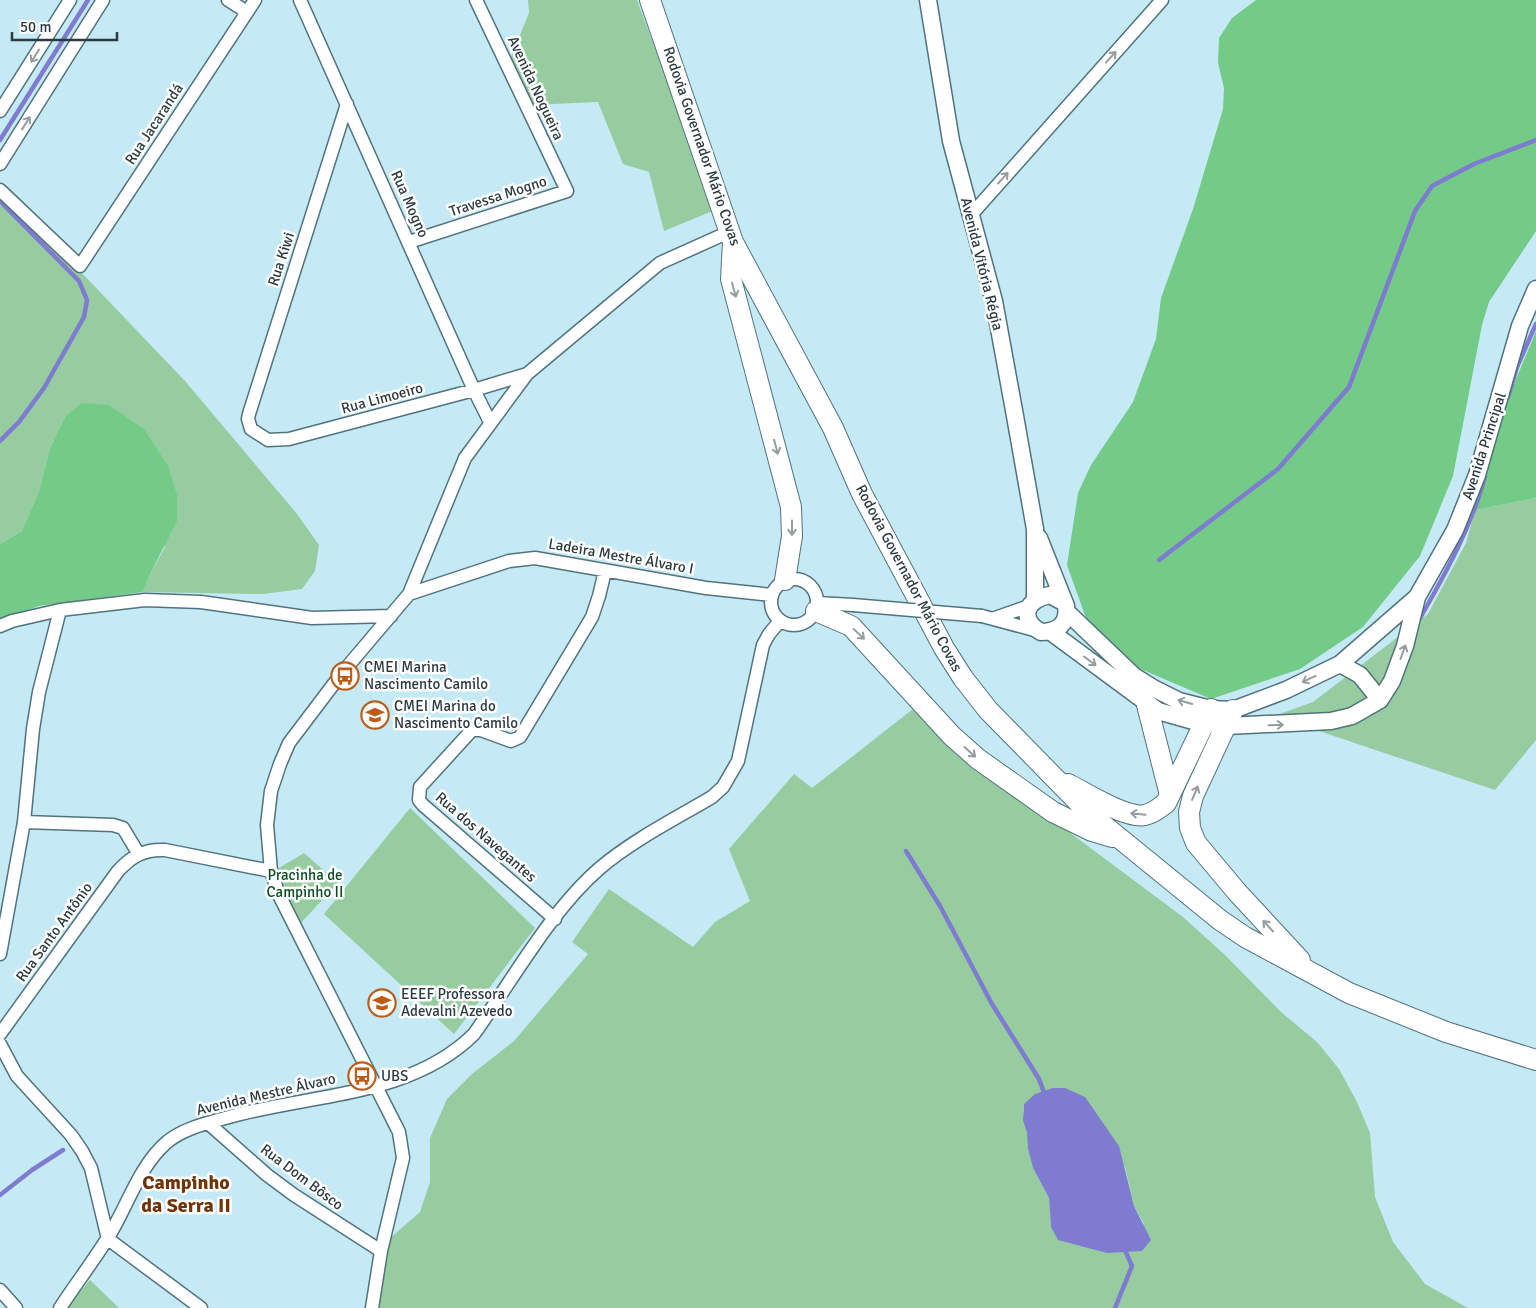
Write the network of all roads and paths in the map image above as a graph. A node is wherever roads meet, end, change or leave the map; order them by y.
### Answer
1 (70, 0) edge
2 (103, 0) edge
3 (228, 0) edge
4 (255, 0) edge
5 (300, 0) edge
6 (476, 0) edge
7 (650, 0) edge
8 (928, 0) edge
9 (1162, 0) edge
10 (247, 12) junction
11 (347, 104) junction
12 (0, 112) edge
13 (0, 164) edge
14 (0, 190) edge
15 (567, 191) joint
16 (971, 215) junction
17 (731, 237) junction
18 (409, 242) junction
19 (1536, 289) edge
20 (527, 374) junction
21 (474, 390) junction
22 (490, 422) junction
23 (248, 425) joint
24 (1035, 529) junction
25 (605, 570) junction
26 (785, 580) junction
27 (409, 594) junction
28 (772, 595) junction
29 (1417, 597) junction
30 (1032, 603) junction
31 (817, 607) junction
32 (1066, 607) junction
33 (60, 610) junction
34 (391, 616) junction
35 (988, 617) junction
36 (780, 621) junction
37 (0, 626) edge
38 (1046, 632) junction
39 (1340, 664) junction
40 (1380, 700) junction
41 (1147, 705) junction
42 (1208, 717) junction
43 (1230, 718) junction
44 (1053, 776) junction
45 (1170, 795) junction
46 (24, 822) junction
47 (1121, 840) junction
48 (138, 854) junction
49 (271, 871) junction
50 (554, 919) junction
51 (0, 954) edge
52 (1314, 974) junction
53 (0, 1034) edge
54 (0, 1044) edge
55 (1536, 1060) edge
56 (376, 1086) junction
57 (208, 1123) junction
58 (108, 1239) junction
59 (381, 1251) junction
60 (0, 1290) edge
61 (16, 1308) edge
62 (60, 1308) edge
63 (200, 1308) edge
64 (372, 1308) edge

1 -> 12 street
13 -> 2 street
3 - 10 street
4 - 10 street, Rua Jacarandá
5 - 11 street, Rua Mogno
6 - 15 street, Avenida Nogueira
7 - 17 main road, Rodovia Governador Mário Covas
8 - 16 street, Avenida Vitória Régia
16 -> 9 street
10 - 14 street, Rua Jacarandá
11 - 18 street, Rua Mogno
11 - 23 street, Rua Kiwi
15 - 18 street, Travessa Mogno
16 - 24 street, Avenida Vitória Régia
17 - 20 street
17 -> 26 main road
17 - 44 main road, Rodovia Governador Mário Covas
18 - 21 street, Rua Mogno
19 - 29 street, Avenida Principal
20 - 21 street, Rua Limoeiro
20 - 22 street
21 - 22 street, Rua Mogno
21 - 23 street, Rua Limoeiro
22 - 27 street
24 - 30 street, Avenida Vitória Régia
24 - 32 street, Avenida Vitória Régia
25 - 27 street, Ladeira Mestre Álvaro I
25 - 28 street, Ladeira Mestre Álvaro I
25 - 50 street, Rua dos Navegantes
26 - 28 street
26 - 31 street
27 - 34 street
28 - 36 street
29 - 39 street, Avenida Principal
40 -> 29 street, Avenida Principal
30 - 32 street
30 - 35 street
30 - 38 street
31 - 35 street, bridge
31 - 36 street
31 -> 47 main road
32 - 38 street
42 -> 32 street
33 - 34 street
33 - 37 street
33 - 46 street
34 - 49 street
35 - 38 street
36 - 50 street, Avenida Mestre Álvaro
38 -> 41 street
39 - 40 street
39 -> 43 street, Avenida Principal
43 -> 40 street, Avenida Principal
41 - 42 street
41 - 45 main road
42 - 43 street
42 - 45 main road
52 -> 43 main road
45 -> 44 main road
44 - 47 main road, Rodovia Governador Mário Covas
46 - 48 street
46 - 51 street
47 - 52 main road, Rodovia Governador Mário Covas
48 - 49 street
48 - 53 street, Rua Santo Antônio
49 - 56 street
50 - 56 street, Avenida Mestre Álvaro
52 - 55 main road, Rodovia Governador Mário Covas
54 - 58 street
56 - 57 street, Avenida Mestre Álvaro
56 - 59 street
57 - 58 street, Avenida Mestre Álvaro
57 - 59 street, Rua Dom Bôsco
58 - 62 street, Avenida Mestre Álvaro
58 - 63 street
59 - 64 street
60 - 61 street

